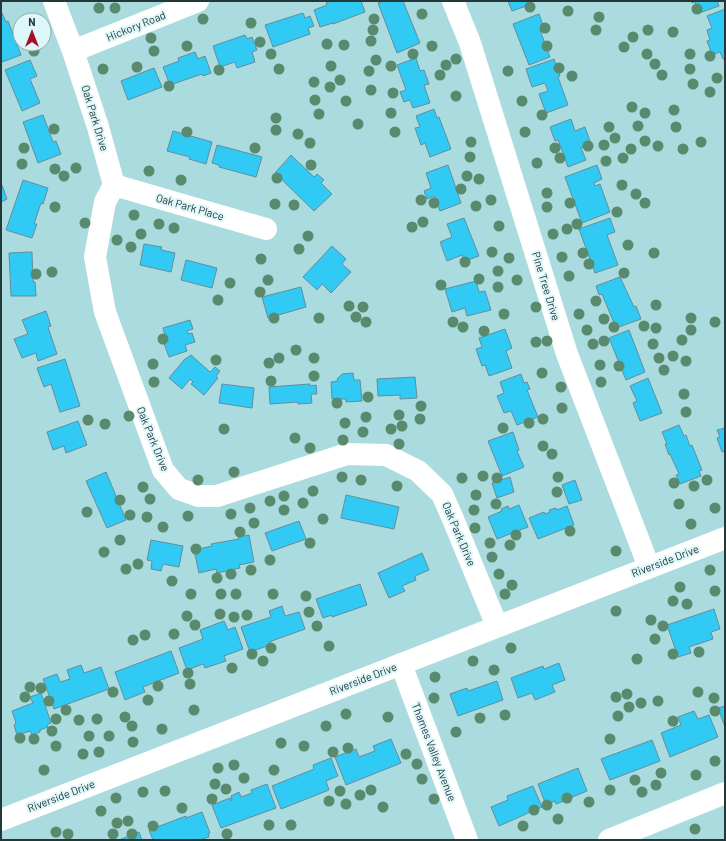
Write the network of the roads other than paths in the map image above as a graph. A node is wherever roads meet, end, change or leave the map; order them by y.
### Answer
1 (54, 1) edge
2 (198, 1) edge
3 (453, 1) edge
4 (74, 51) junction
5 (114, 185) junction
6 (266, 229) dead end
7 (725, 538) edge
8 (649, 567) junction
9 (497, 626) junction
10 (401, 664) junction
11 (725, 793) edge
12 (1, 820) edge
13 (467, 840) edge
14 (609, 840) edge

1 - 4 street, Oak Park Drive
2 - 4 street, Hickory Road
3 - 8 street, Pine Tree Drive
4 - 5 street, Oak Park Drive
5 - 6 street, Oak Park Place
5 - 9 street, Oak Park Drive
7 - 8 street, Riverside Drive
8 - 9 street, Riverside Drive
9 - 10 street, Riverside Drive
10 - 12 street, Riverside Drive
10 - 13 street, Thames Valley Avenue
11 - 14 street

